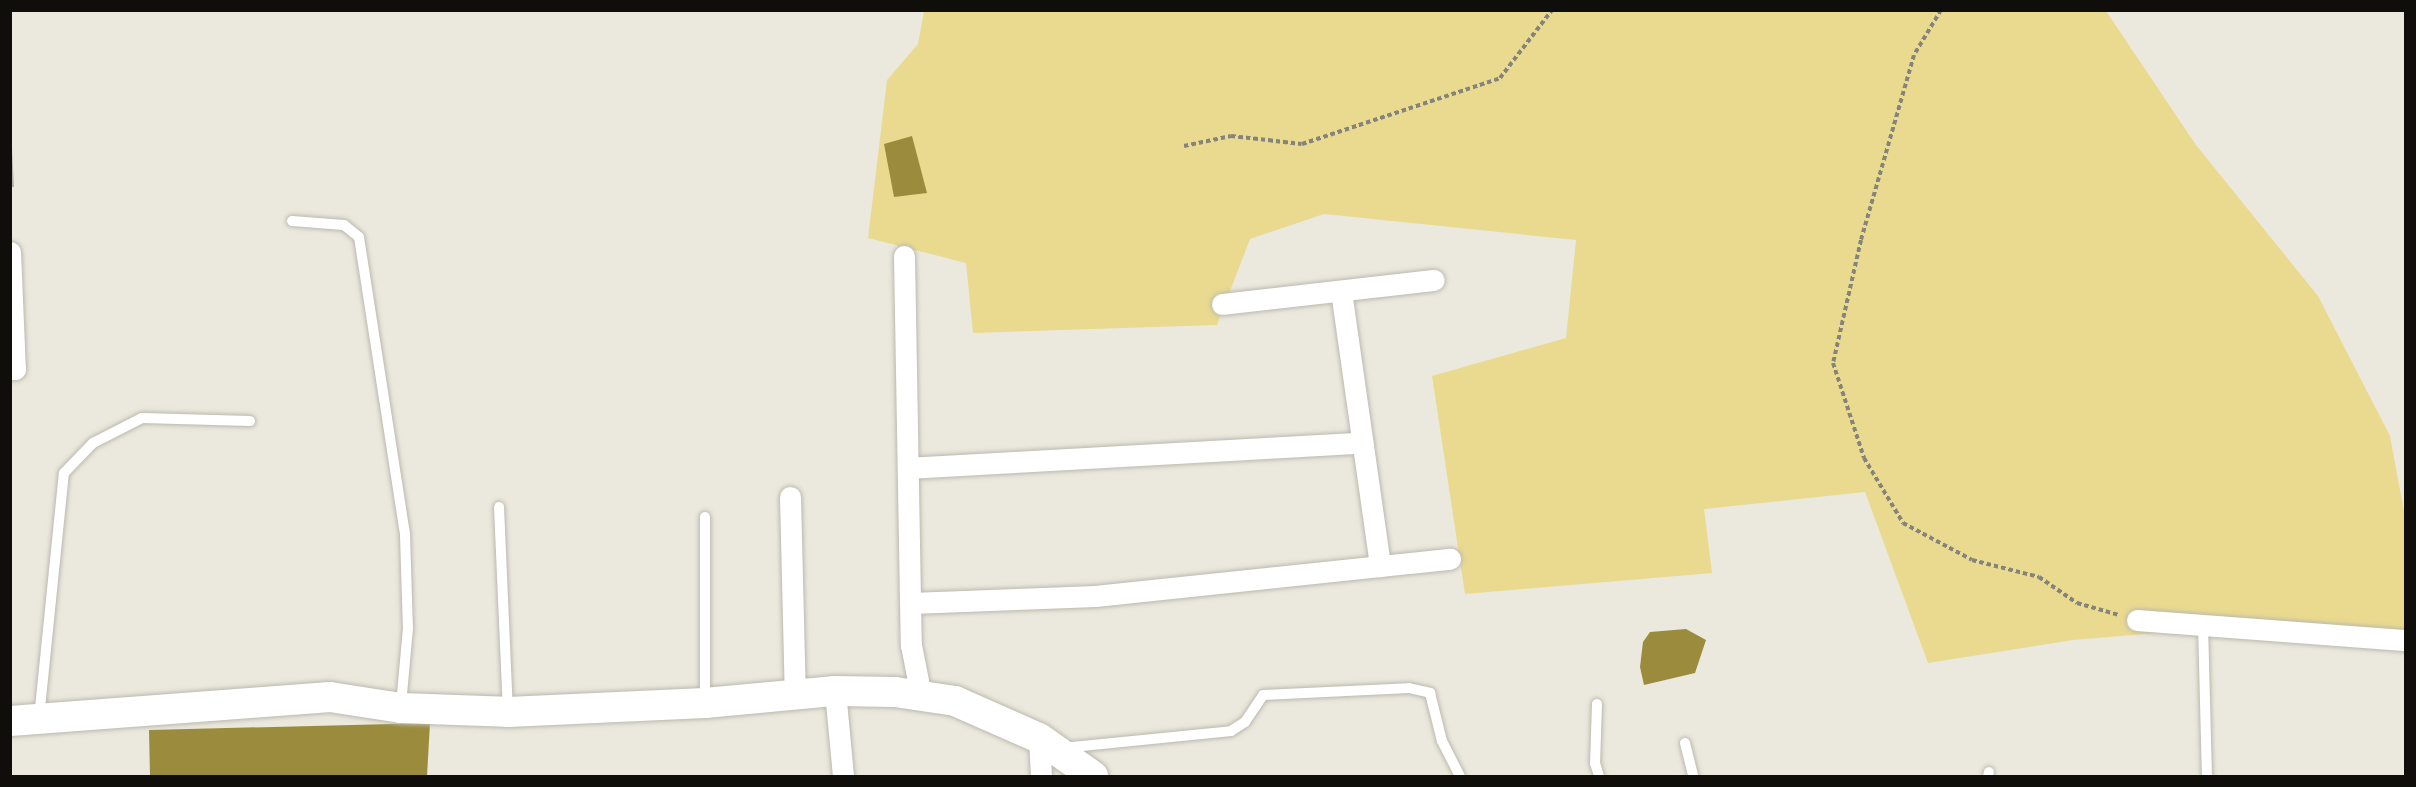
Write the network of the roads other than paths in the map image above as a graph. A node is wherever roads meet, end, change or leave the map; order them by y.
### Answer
1 (292, 222) dead end
2 (10, 252) edge
3 (904, 256) dead end
4 (1434, 280) dead end
5 (1341, 291) junction
6 (1222, 304) dead end
7 (10, 369) edge
8 (250, 421) dead end
9 (1362, 443) junction
10 (908, 468) junction
11 (790, 497) dead end
12 (499, 507) dead end
13 (705, 517) dead end
14 (1450, 559) dead end
15 (1380, 566) junction
16 (911, 603) junction
17 (2137, 620) road end
18 (2203, 626) junction
19 (2406, 640) edge
20 (835, 691) junction
21 (795, 696) junction
22 (921, 696) junction
23 (705, 703) junction
24 (1597, 704) dead end
25 (401, 708) junction
26 (508, 712) junction
27 (25, 720) edge
28 (1685, 743) dead end
29 (1047, 744) junction
30 (843, 777) edge
31 (1041, 777) edge
32 (1093, 777) edge
33 (1460, 777) edge
34 (1599, 777) edge
35 (1693, 777) edge
36 (2207, 777) edge

1 - 25 lane
2 - 7 street
3 - 10 street
4 - 5 street
5 - 6 street
5 - 9 street
8 - 27 lane
9 - 10 street
9 - 15 street
10 - 16 street
11 - 21 street
12 - 26 lane
13 - 23 lane
14 - 15 street
15 - 16 street
16 - 22 street
17 - 18 street
18 - 19 street
18 - 36 lane
20 - 21 street
20 - 22 street
20 - 30 street
21 - 23 street
22 - 29 street
23 - 26 street
24 - 34 lane
25 - 26 street
25 - 27 street
28 - 35 lane
29 - 31 street
29 - 32 street
29 - 33 lane

